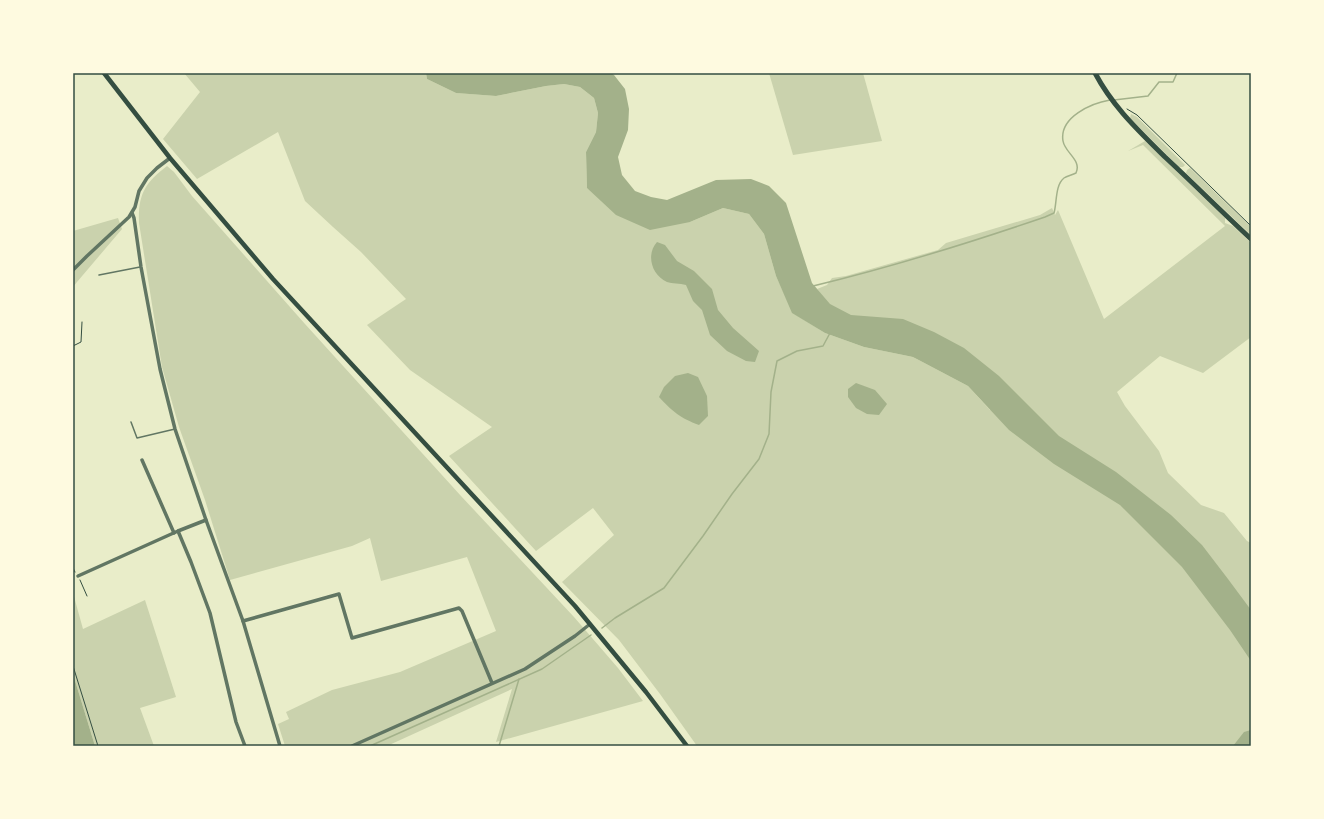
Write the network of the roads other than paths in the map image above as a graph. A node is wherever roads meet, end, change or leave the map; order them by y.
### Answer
1 (104, 73) edge
2 (1095, 73) edge
3 (170, 158) junction
4 (132, 213) junction
5 (1251, 239) edge
6 (141, 267) junction
7 (73, 270) edge
8 (99, 275) dead end
9 (131, 422) dead end
10 (175, 429) junction
11 (142, 460) dead end
12 (206, 520) junction
13 (176, 532) junction
14 (78, 576) road end
15 (243, 621) junction
16 (590, 624) junction
17 (492, 683) junction
18 (245, 746) edge
19 (280, 746) edge
20 (352, 746) edge
21 (687, 746) edge

1 - 3 main road
2 - 5 main road
3 - 4 street
3 - 16 main road
4 - 6 street
4 - 7 street
6 - 8 lane
6 - 10 street
9 - 10 lane
10 - 12 street
11 - 13 street
12 - 13 street
12 - 15 street
13 - 14 street
13 - 18 street
15 - 17 street
15 - 19 street
16 - 17 street
16 - 21 main road
17 - 20 street

